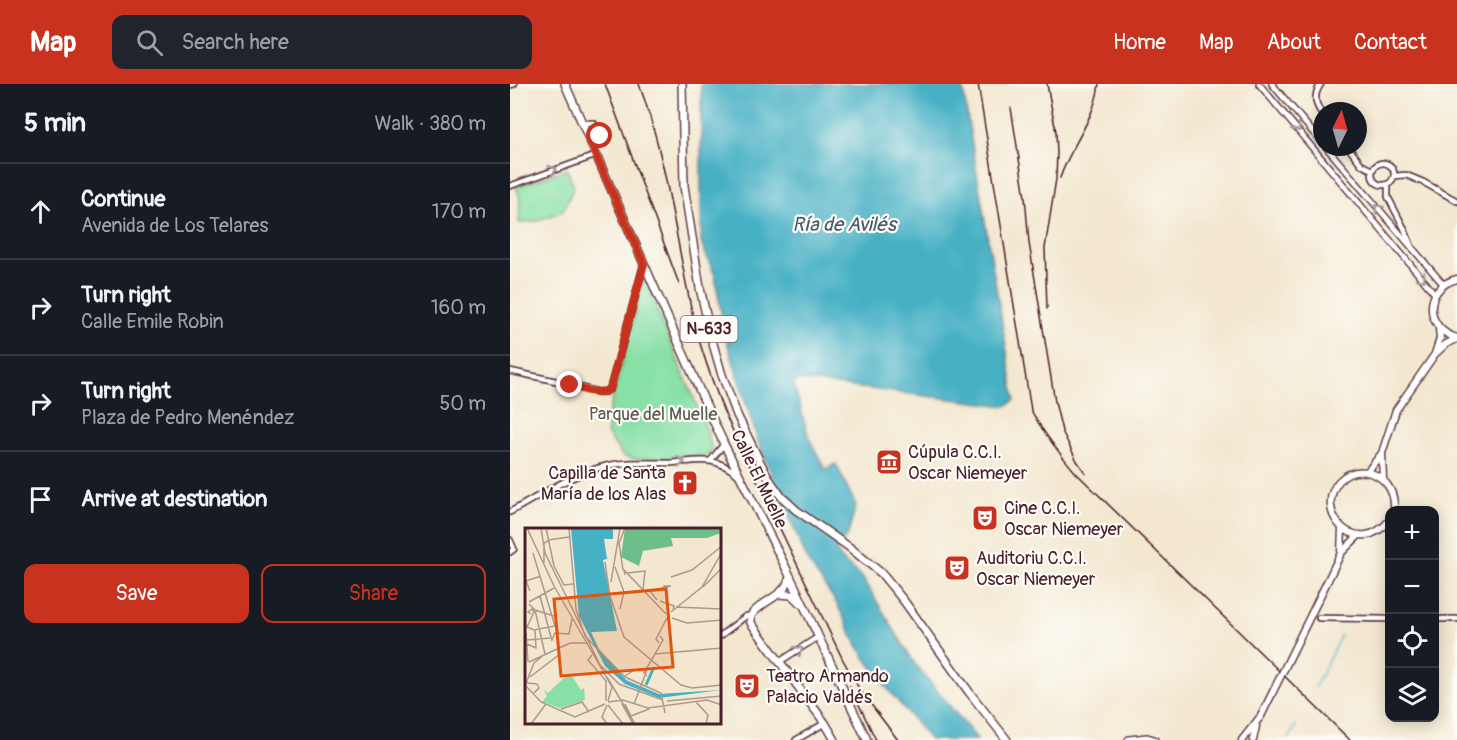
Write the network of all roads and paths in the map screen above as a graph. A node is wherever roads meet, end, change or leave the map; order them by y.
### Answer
1 (565, 84) edge
2 (682, 84) edge
3 (1258, 84) edge
4 (1272, 84) edge
5 (1321, 84) edge
6 (1315, 102) edge
7 (1313, 132) edge
8 (597, 155) junction
9 (1334, 156) edge
10 (1355, 156) edge
11 (1372, 170) junction
12 (1394, 176) junction
13 (1388, 185) junction
14 (510, 186) edge
15 (1457, 201) edge
16 (1412, 248) junction
17 (644, 264) junction
18 (1457, 279) edge
19 (1443, 284) junction
20 (1435, 294) junction
21 (1439, 328) junction
22 (1457, 339) edge
23 (1435, 354) junction
24 (510, 371) edge
25 (724, 444) junction
26 (1382, 453) junction
27 (711, 460) junction
28 (1367, 472) junction
29 (741, 477) junction
30 (1383, 479) junction
31 (1394, 506) edge
32 (510, 512) edge
33 (1385, 525) edge
34 (1342, 528) junction
35 (1359, 535) junction
36 (510, 540) edge
37 (512, 550) edge
38 (1341, 553) junction
39 (790, 576) junction
40 (779, 594) junction
41 (804, 608) junction
42 (751, 616) junction
43 (1319, 618) dead end
44 (1385, 619) edge
45 (1439, 619) edge
46 (1457, 619) edge
47 (722, 634) edge
48 (818, 637) junction
49 (779, 662) junction
50 (969, 692) junction
51 (825, 723) junction
52 (1257, 723) junction
53 (796, 740) edge
54 (835, 740) edge
55 (867, 740) edge
56 (1001, 740) edge
57 (1007, 740) edge
58 (1130, 740) edge
59 (1154, 740) edge
60 (1242, 740) edge
61 (1253, 740) edge

1 - 8 main road, Calle El Muelle
2 - 50 main road, N-633
3 -> 20 street
4 - 7 street
5 - 6 street
14 -> 8 street
8 - 17 main road, Calle El Muelle
16 -> 9 street
10 - 11 street
11 - 12 street
11 - 13 street
12 - 13 street
12 - 15 street
13 - 16 street
16 - 19 street
17 - 24 street
17 - 25 main road, Calle El Muelle
18 - 19 main road
19 - 20 main road
20 - 21 main road
21 - 22 main road
21 - 23 main road
22 - 23 main road
23 - 26 main road
25 - 27 street
25 - 29 main road, Calle El Muelle
26 - 28 main road
26 - 30 main road
27 - 29 street
32 -> 27 street
28 - 30 main road
28 - 34 main road
29 - 39 main road, Calle El Muelle
30 - 31 main road
33 - 35 main road
34 - 35 main road
34 - 38 main road
35 - 38 main road
36 - 37 street
38 - 52 main road, bridge
39 - 40 main road
39 - 41 main road, Calle El Muelle
40 - 41 main road
40 - 42 main road
41 - 48 main road
42 - 47 street
42 - 49 main road
43 - 44 street
45 - 46 street
49 -> 48 street
48 - 55 main road
49 - 51 main road
50 - 56 main road
50 - 57 main road
51 - 53 street
51 - 54 main road
52 - 60 main road
52 - 61 main road
58 - 59 main road

